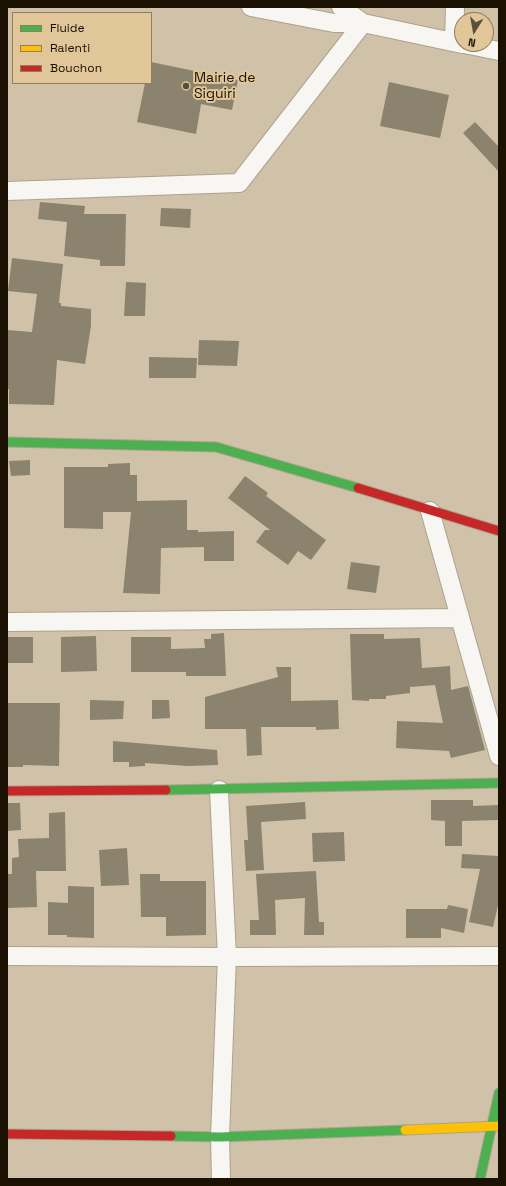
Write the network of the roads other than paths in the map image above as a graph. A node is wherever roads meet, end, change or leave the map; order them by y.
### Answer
1 (251, 7) edge
2 (341, 7) edge
3 (361, 15) edge
4 (454, 41) edge
5 (7, 191) edge
6 (7, 442) edge
7 (430, 511) junction
8 (499, 531) edge
9 (460, 618) junction
10 (7, 622) edge
11 (499, 756) edge
12 (499, 783) edge
13 (219, 790) junction
14 (7, 791) edge
15 (7, 956) edge
16 (499, 956) edge
17 (227, 957) junction
18 (499, 1093) edge
19 (495, 1126) edge
20 (7, 1134) edge
21 (220, 1138) junction
22 (221, 1179) edge
23 (480, 1179) edge

1 - 3 street
2 - 3 street
3 - 4 street
3 - 5 street
6 - 7 street
7 - 8 street
7 - 9 street
9 - 10 street
9 - 11 street
12 - 13 street
13 - 14 street
13 - 17 street
15 - 17 street
16 - 17 street
17 - 21 street
18 - 19 street
19 - 21 street
19 - 23 street
20 - 21 street
21 - 22 street

